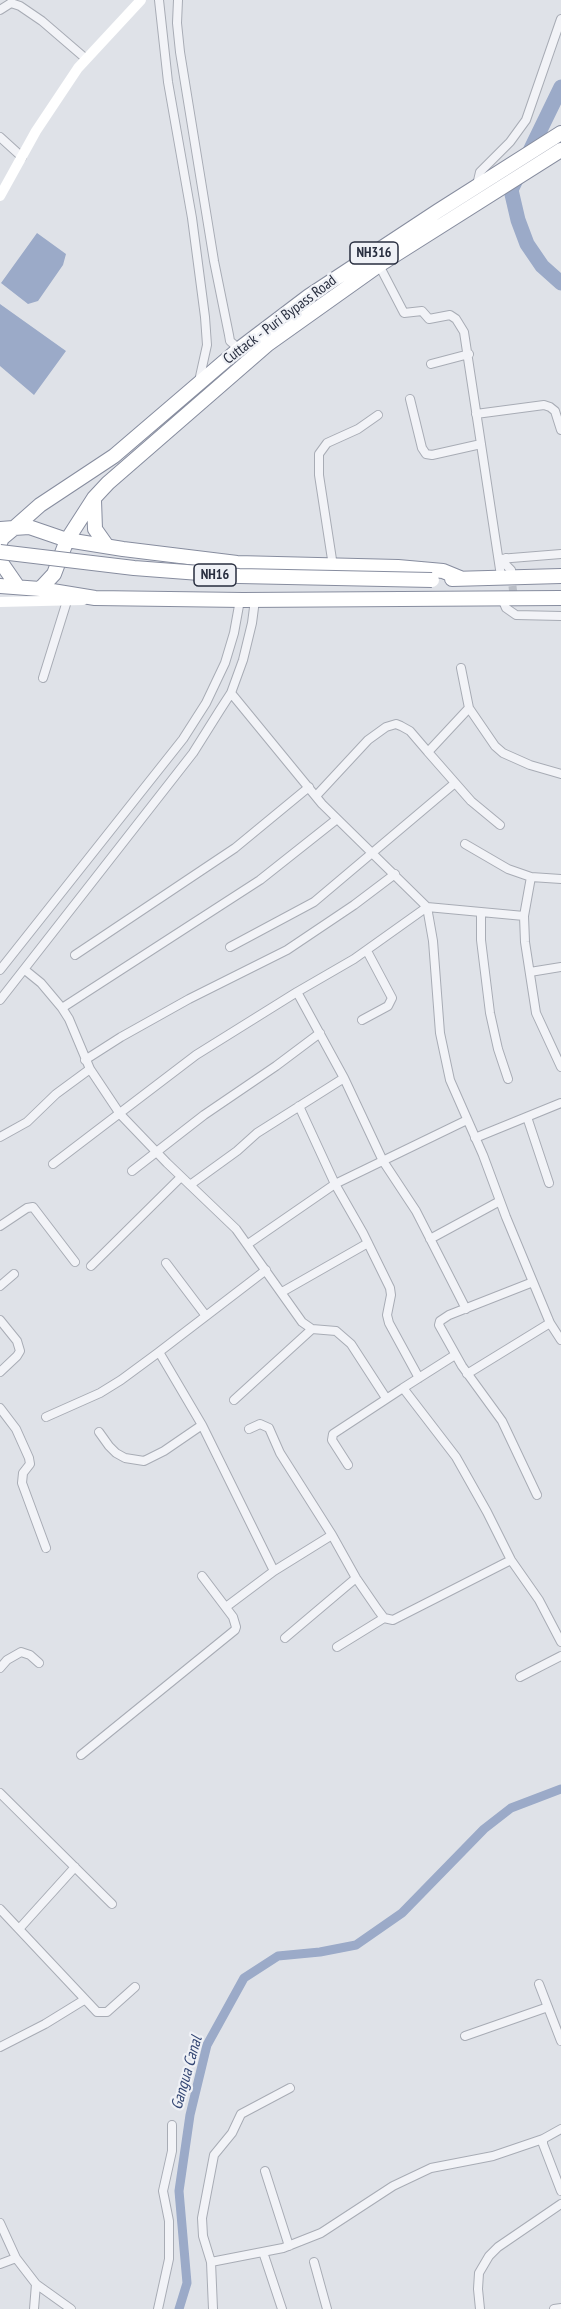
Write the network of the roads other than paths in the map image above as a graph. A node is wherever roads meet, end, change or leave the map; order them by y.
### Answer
1 (141, 0) edge
2 (159, 0) edge
3 (178, 0) edge
4 (0, 10) edge
5 (561, 19) edge
6 (85, 58) junction
7 (561, 133) edge
8 (0, 137) edge
9 (561, 150) edge
10 (22, 157) junction
11 (525, 164) junction
12 (477, 187) junction
13 (0, 196) edge
14 (379, 265) junction
15 (236, 351) junction
16 (469, 354) junction
17 (431, 364) dead end
18 (198, 384) junction
19 (410, 399) dead end
20 (476, 414) junction
21 (378, 415) dead end
22 (561, 430) edge
23 (481, 444) junction
24 (94, 498) junction
25 (5, 528) edge
26 (67, 540) junction
27 (0, 543) edge
28 (107, 546) junction
29 (0, 552) edge
30 (561, 554) edge
31 (502, 558) junction
32 (0, 561) edge
33 (333, 566) junction
34 (506, 573) junction
35 (561, 576) edge
36 (459, 578) junction
37 (0, 586) edge
38 (18, 587) junction
39 (40, 589) junction
40 (95, 598) junction
41 (561, 598) edge
42 (502, 599) junction
43 (247, 600) junction
44 (67, 601) junction
45 (0, 602) edge
46 (561, 616) edge
47 (461, 668) dead end
48 (43, 678) dead end
49 (231, 693) junction
50 (469, 708) junction
51 (428, 752) junction
52 (561, 774) edge
53 (455, 783) junction
54 (309, 787) junction
55 (316, 796) junction
56 (338, 819) junction
57 (500, 825) dead end
58 (465, 844) dead end
59 (371, 852) junction
60 (395, 874) junction
61 (531, 877) junction
62 (561, 879) edge
63 (427, 907) junction
64 (481, 912) junction
65 (524, 916) junction
66 (230, 947) dead end
67 (367, 951) junction
68 (75, 955) dead end
69 (561, 967) edge
70 (25, 969) junction
71 (0, 970) edge
72 (530, 972) junction
73 (297, 992) junction
74 (0, 999) edge
75 (62, 1008) junction
76 (362, 1020) dead end
77 (320, 1033) junction
78 (85, 1060) junction
79 (561, 1067) edge
80 (90, 1069) junction
81 (344, 1078) junction
82 (508, 1079) dead end
83 (561, 1103) edge
84 (300, 1106) junction
85 (120, 1114) junction
86 (527, 1117) junction
87 (467, 1120) junction
88 (0, 1137) edge
89 (475, 1138) junction
90 (156, 1152) junction
91 (383, 1161) junction
92 (53, 1164) dead end
93 (132, 1171) dead end
94 (181, 1177) junction
95 (549, 1182) dead end
96 (335, 1184) junction
97 (190, 1185) junction
98 (500, 1202) junction
99 (0, 1226) edge
100 (429, 1239) junction
101 (368, 1243) junction
102 (248, 1244) junction
103 (75, 1262) dead end
104 (166, 1263) dead end
105 (91, 1266) dead end
106 (266, 1270) junction
107 (14, 1274) dead end
108 (533, 1282) junction
109 (0, 1286) edge
110 (282, 1292) junction
111 (466, 1309) junction
112 (206, 1316) junction
113 (0, 1320) edge
114 (561, 1322) edge
115 (551, 1325) junction
116 (312, 1329) junction
117 (561, 1340) edge
118 (159, 1352) junction
119 (455, 1355) junction
120 (0, 1372) edge
121 (467, 1374) junction
122 (419, 1378) junction
123 (404, 1388) junction
124 (386, 1398) junction
125 (234, 1400) dead end
126 (0, 1408) edge
127 (46, 1417) dead end
128 (202, 1425) junction
129 (249, 1429) dead end
130 (99, 1432) dead end
131 (348, 1465) dead end
132 (537, 1495) dead end
133 (332, 1535) junction
134 (46, 1548) dead end
135 (511, 1560) junction
136 (274, 1571) junction
137 (202, 1576) dead end
138 (356, 1578) junction
139 (226, 1607) junction
140 (384, 1618) junction
141 (285, 1638) dead end
142 (561, 1642) edge
143 (337, 1647) dead end
144 (561, 1656) edge
145 (39, 1663) dead end
146 (0, 1668) edge
147 (519, 1677) dead end
148 (81, 1755) dead end
149 (0, 1793) edge
150 (75, 1867) junction
151 (112, 1904) dead end
152 (0, 1909) edge
153 (19, 1929) junction
154 (539, 1984) dead end
155 (135, 1987) dead end
156 (84, 2000) junction
157 (548, 2007) junction
158 (465, 2036) dead end
159 (561, 2041) edge
160 (0, 2047) edge
161 (290, 2088) dead end
162 (172, 2125) dead end
163 (561, 2129) edge
164 (543, 2139) junction
165 (265, 2171) dead end
166 (561, 2191) edge
167 (561, 2204) edge
168 (0, 2223) edge
169 (288, 2246) junction
170 (263, 2252) junction
171 (16, 2258) junction
172 (211, 2262) junction
173 (314, 2262) dead end
174 (0, 2264) edge
175 (36, 2284) junction
176 (561, 2308) edge
177 (34, 2309) edge
178 (71, 2309) edge
179 (158, 2309) edge
180 (213, 2309) edge
181 (282, 2309) edge
182 (327, 2309) edge
183 (480, 2309) edge
184 (554, 2309) edge

1 - 6 street
2 - 18 street
3 - 15 street
4 - 6 street
5 - 12 street
6 - 10 street
7 - 11 highway, Cuttack - Puri Bypass Road / NH316
8 - 10 street
9 - 11 highway, Cuttack - Puri Bypass Road / NH316
10 - 13 street
11 - 12 highway, Cuttack - Puri Bypass Road / NH316
11 - 14 highway, Cuttack - Puri Bypass Road / NH316
12 - 15 highway, Cuttack - Puri Bypass Road / NH316
14 - 16 street
14 - 24 highway, Cuttack - Puri Bypass Road / NH316
15 - 18 highway, Cuttack - Puri Bypass Road / NH316
16 - 17 street
16 - 20 street
18 - 25 highway, Cuttack - Puri Bypass Road / NH316
19 - 23 street
20 - 22 street
20 - 23 street
21 - 33 street
23 - 31 street
24 - 26 highway, Cuttack - Puri Bypass Road / NH316
24 - 28 highway
25 - 26 highway
25 - 27 highway, Cuttack - Puri Bypass Road
26 - 28 highway
26 - 39 highway, Cuttack - Puri Bypass Road
28 - 33 highway
29 - 36 highway, NH16, bridge
30 - 31 street
31 - 34 street
32 - 38 highway
33 - 36 highway
34 - 35 highway, NH16
34 - 36 highway, NH16
37 - 38 highway, NH16
38 - 39 highway, NH16
39 - 40 highway, NH16
40 - 43 highway, NH16
40 - 44 street
41 - 42 highway, NH16
42 - 43 highway, NH16
42 - 46 street
43 - 49 street
43 - 71 street
44 - 45 street
44 - 48 street
47 - 50 street
49 - 54 street
49 - 70 street
50 - 51 street
50 - 52 street
51 - 53 street
51 - 55 street
53 - 57 street
53 - 59 street
54 - 55 street
54 - 68 street
55 - 56 street
56 - 59 street
56 - 75 street
58 - 61 street
59 - 60 street
59 - 66 street
60 - 63 street
60 - 78 street
61 - 62 street
61 - 65 street
63 - 64 street
63 - 67 street
63 - 87 street
64 - 65 street
64 - 82 street
65 - 72 street
67 - 73 street
67 - 76 street
69 - 72 street
70 - 74 street
70 - 75 street
72 - 79 street
73 - 77 street
73 - 85 street
75 - 78 street
77 - 81 street
77 - 90 street
78 - 80 street
80 - 85 street
80 - 88 street
81 - 84 street
81 - 91 street
83 - 86 street
84 - 96 street
84 - 97 street
85 - 90 street
85 - 92 street
86 - 89 street
86 - 95 street
87 - 89 street
87 - 91 street
89 - 98 street
90 - 93 street
90 - 94 street
91 - 96 street
91 - 100 street
94 - 97 street
94 - 105 street
96 - 101 street
96 - 102 street
97 - 102 street
98 - 100 street
98 - 108 street
99 - 103 street
100 - 111 street
101 - 110 street
101 - 122 street
102 - 106 street
104 - 112 street
106 - 110 street
106 - 112 street
107 - 109 street
108 - 111 street
108 - 115 street
110 - 116 street
111 - 119 street
112 - 118 street
113 - 120 street
114 - 115 street
115 - 117 street
115 - 121 street
116 - 124 street
116 - 125 street
118 - 127 street
118 - 128 street
119 - 121 street
119 - 122 street
121 - 132 street
122 - 123 street
123 - 124 street
123 - 135 street
124 - 131 street
126 - 134 street
128 - 130 street
128 - 136 street
129 - 133 street
133 - 136 street
133 - 138 street
135 - 140 street
135 - 142 street
136 - 139 street
137 - 139 street
138 - 140 street
138 - 141 street
139 - 148 street
140 - 143 street
144 - 147 street
145 - 146 street
149 - 150 street
150 - 151 street
150 - 153 street
152 - 153 street
153 - 156 street
154 - 157 street
155 - 156 street
156 - 160 street
157 - 158 street
157 - 159 street
161 - 172 street
162 - 179 street
163 - 164 street
164 - 166 street
164 - 169 street
165 - 169 street
167 - 183 street
168 - 171 street
169 - 170 street
170 - 172 street
170 - 181 street
171 - 174 street
171 - 175 street
172 - 180 street
173 - 182 street
175 - 177 street
175 - 178 street
176 - 184 street

